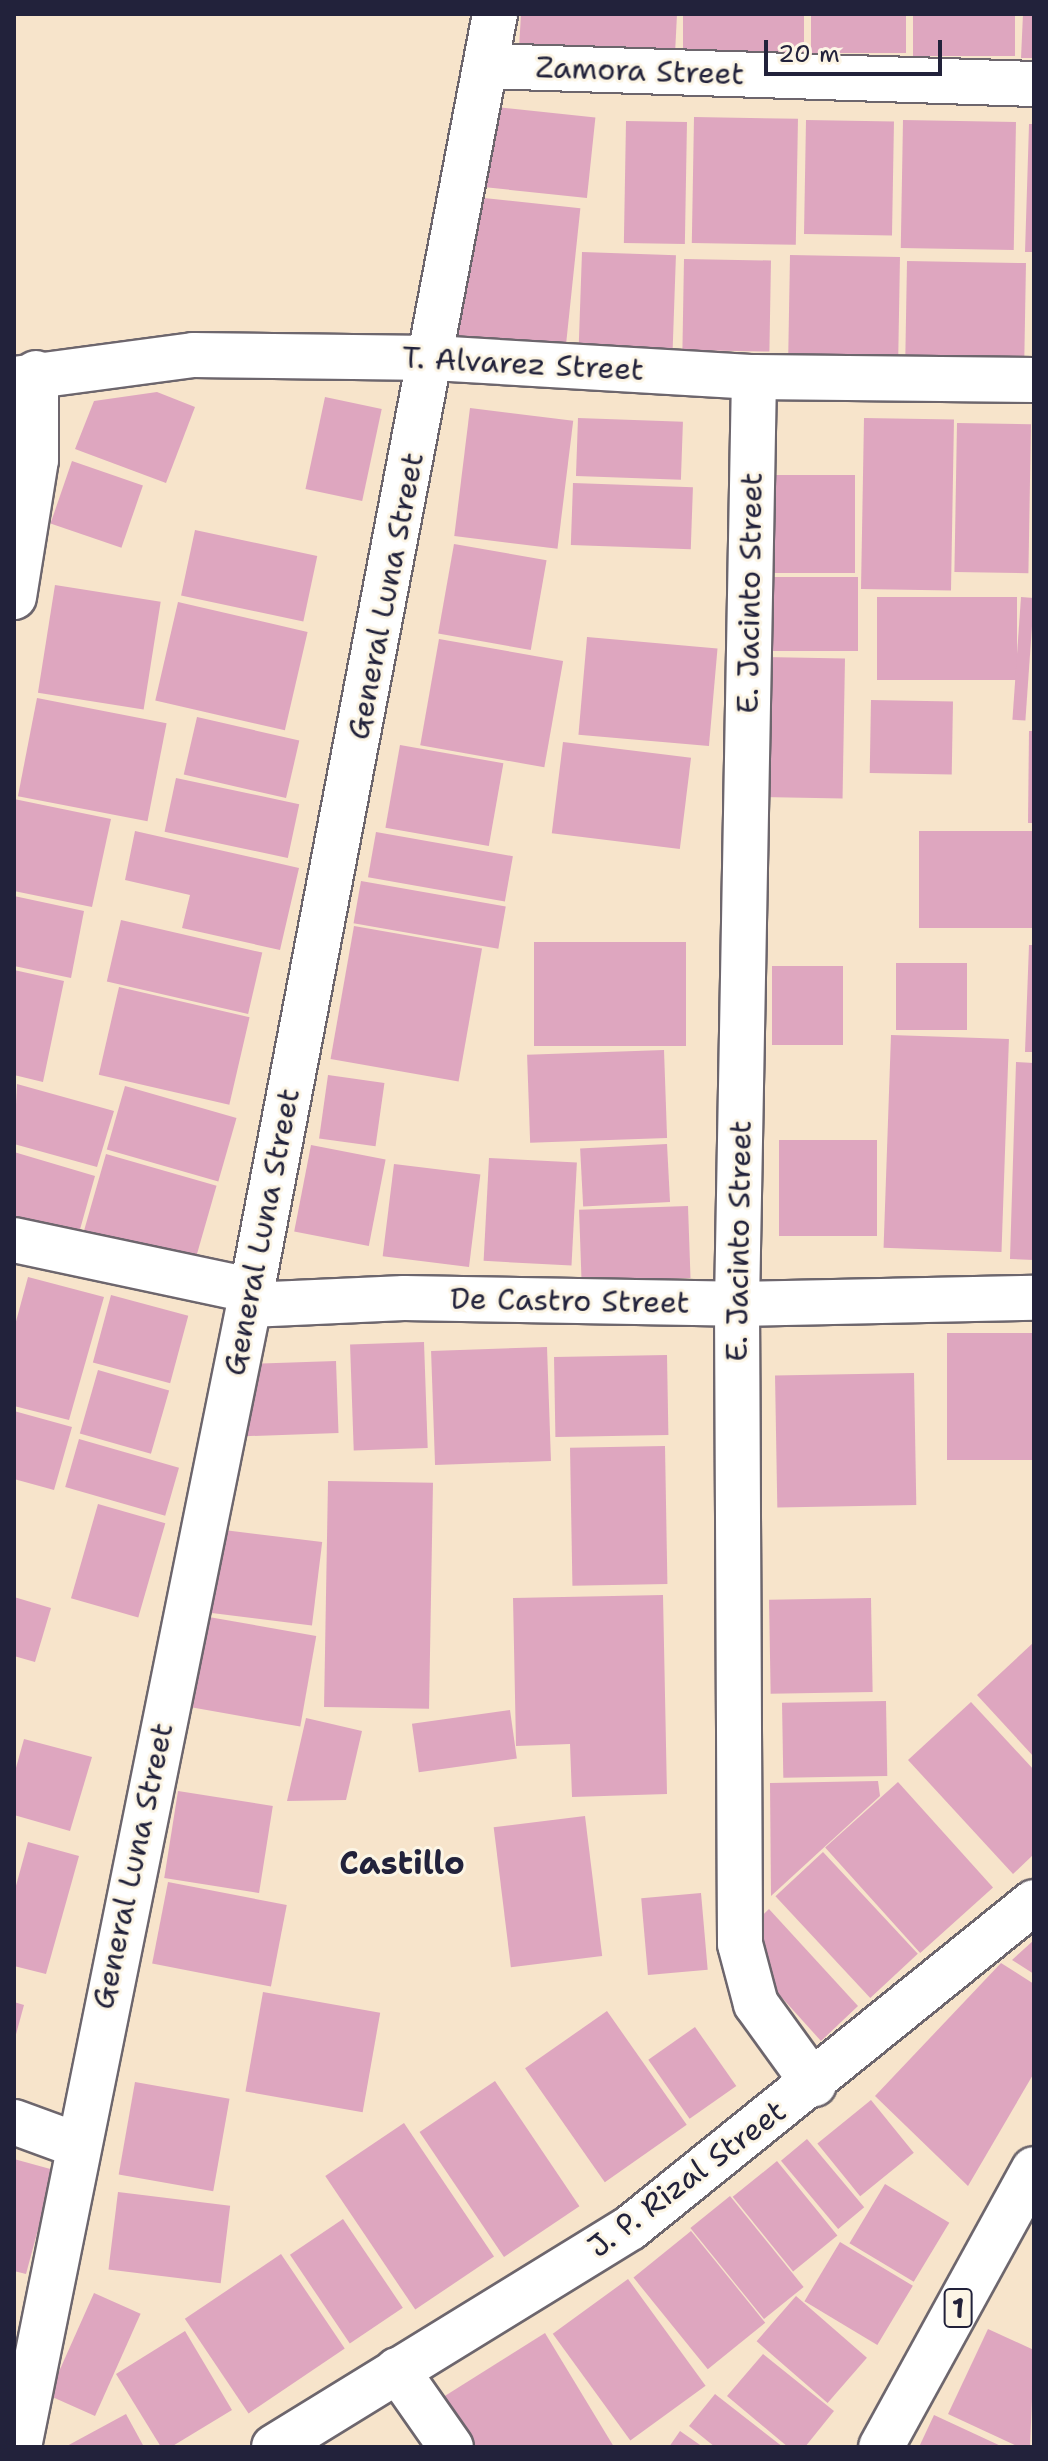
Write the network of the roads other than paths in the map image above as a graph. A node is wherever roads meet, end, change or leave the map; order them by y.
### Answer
1 (495, 14) edge
2 (486, 66) junction
3 (1034, 84) edge
4 (433, 358) junction
5 (25, 376) edge
6 (754, 377) junction
7 (1034, 380) edge
8 (14, 597) edge
9 (14, 1240) edge
10 (250, 1297) junction
11 (1034, 1298) edge
12 (737, 1304) junction
13 (1034, 1902) edge
14 (814, 2084) junction
15 (14, 2122) edge
16 (77, 2145) junction
17 (1034, 2169) edge
18 (397, 2370) junction
19 (19, 2447) edge
20 (274, 2447) edge
21 (451, 2447) edge
22 (881, 2447) edge

1 - 2 street, General Luna Street
2 - 3 street, Zamora Street
2 - 4 street, General Luna Street
4 - 5 street, T. Alvarez Street
4 - 6 street, T. Alvarez Street
4 - 10 street, General Luna Street
5 - 8 street
6 - 7 street, T. Alvarez Street
6 - 12 street, E. Jacinto Street
9 - 10 street, De Castro Street
10 - 12 street, De Castro Street
10 - 16 street, General Luna Street
11 - 12 street, De Castro Street
12 - 14 street, E. Jacinto Street
13 - 14 street, J. P. Rizal Street
14 - 18 street, J. P. Rizal Street
15 - 16 street
16 - 19 street, General Luna Street
17 - 22 street, 1
18 - 20 street, J. P. Rizal Street
18 - 21 street

